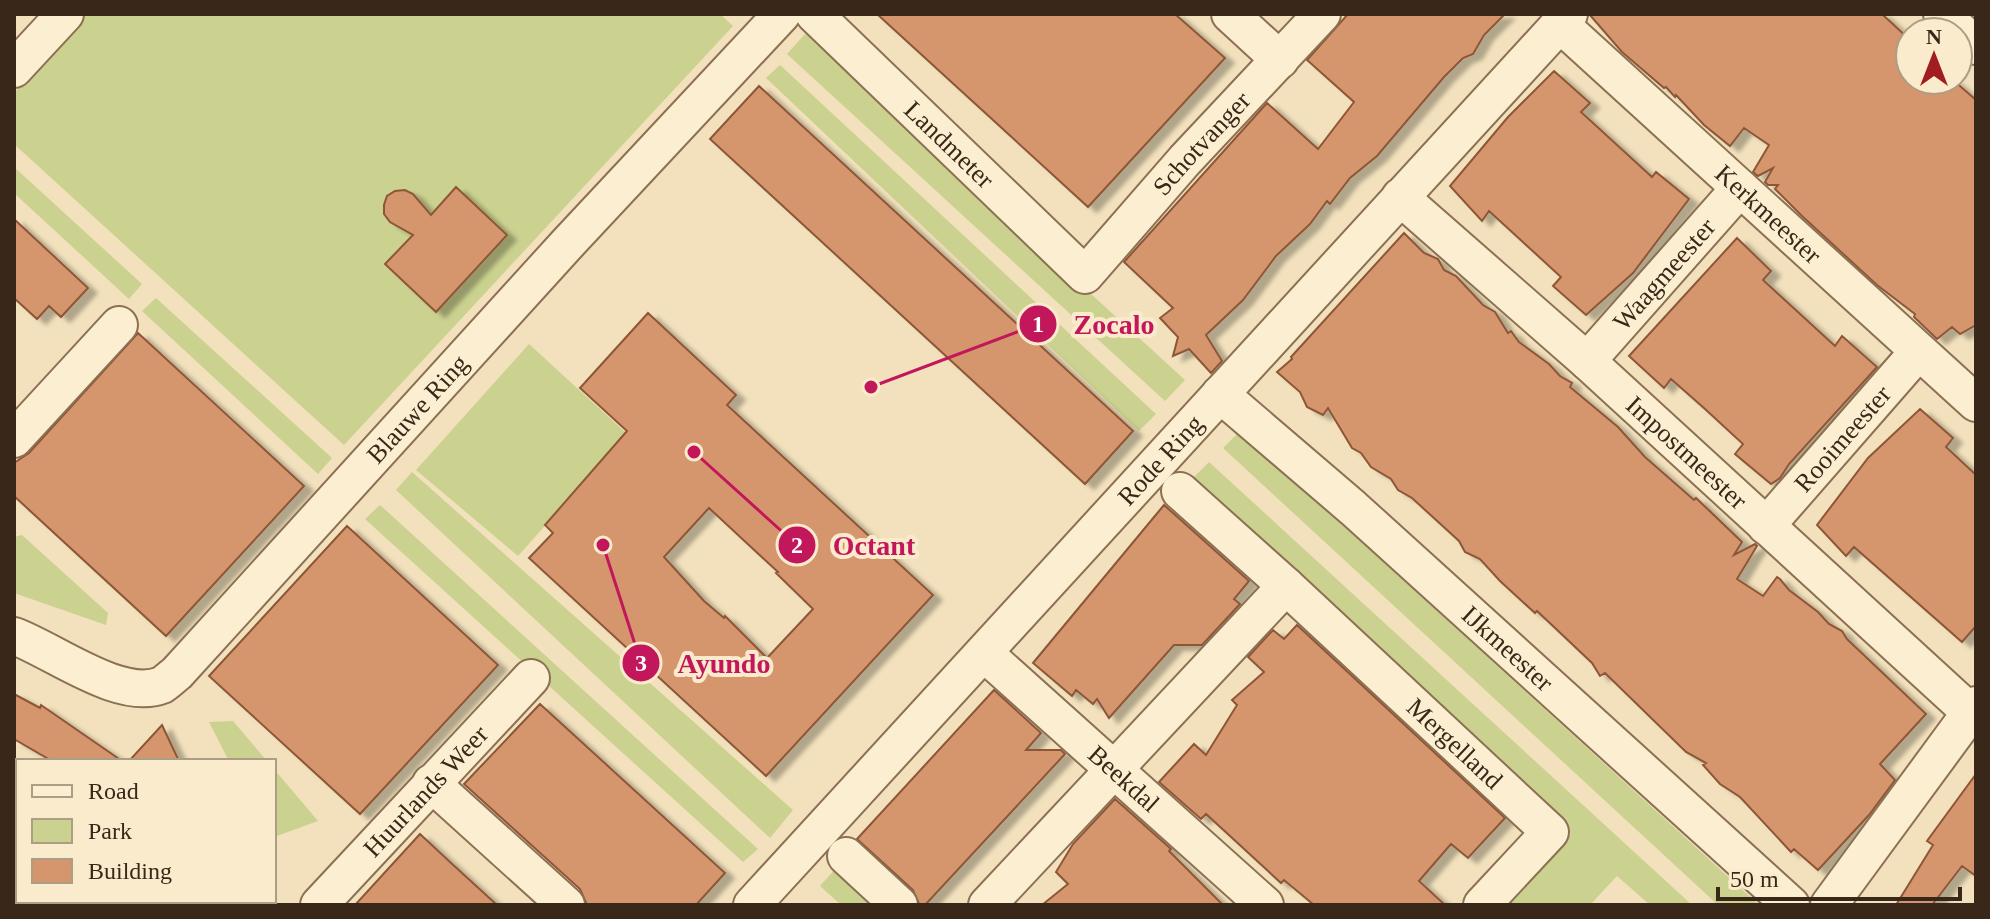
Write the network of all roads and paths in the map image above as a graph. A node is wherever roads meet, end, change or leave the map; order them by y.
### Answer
1 (65, 14) edge
2 (782, 14) edge
3 (814, 14) edge
4 (1230, 14) edge
5 (1322, 14) edge
6 (1942, 14) edge
7 (1565, 19) edge
8 (1976, 46) edge
9 (1280, 60) junction
10 (14, 69) edge
11 (1740, 188) junction
12 (1400, 197) junction
13 (1085, 275) joint
14 (119, 325) dead end
15 (1918, 352) junction
16 (1587, 361) junction
17 (1220, 394) junction
18 (1976, 403) edge
19 (19, 423) edge
20 (1180, 491) dead end
21 (1766, 526) junction
22 (1286, 586) junction
23 (14, 636) edge
24 (984, 653) junction
25 (531, 678) dead end
26 (1973, 708) edge
27 (1117, 769) junction
28 (431, 783) junction
29 (846, 856) dead end
30 (319, 905) edge
31 (566, 905) edge
32 (752, 905) edge
33 (899, 905) edge
34 (987, 905) edge
35 (1265, 905) edge
36 (1482, 905) edge
37 (1791, 905) edge
38 (1829, 905) edge

1 - 10 street
2 - 23 street, Blauwe Ring
3 - 13 street, Landmeter
4 - 9 street
5 - 9 street, Schotvanger
6 - 8 street
7 - 11 street, Kerkmeester
7 - 12 street, Rode Ring
9 - 13 street, Schotvanger
11 - 15 street, Kerkmeester
11 - 16 street, Waagmeester
12 - 16 street, Impostmeester
12 - 17 street, Rode Ring
14 - 19 street
15 - 18 street, Kerkmeester
15 - 21 street, Rooimeester
16 - 21 street, Impostmeester
17 - 24 street, Rode Ring
17 - 37 street, IJkmeester
20 - 22 street, Mergelland
21 - 26 street, Impostmeester
22 - 27 street
22 - 36 street, Mergelland
24 - 27 street, Beekdal
24 - 32 street, Rode Ring
25 - 28 street, Huurlands Weer
26 - 38 street
27 - 34 street
27 - 35 street, Beekdal
28 - 30 street, Huurlands Weer
28 - 31 street
29 - 33 street

